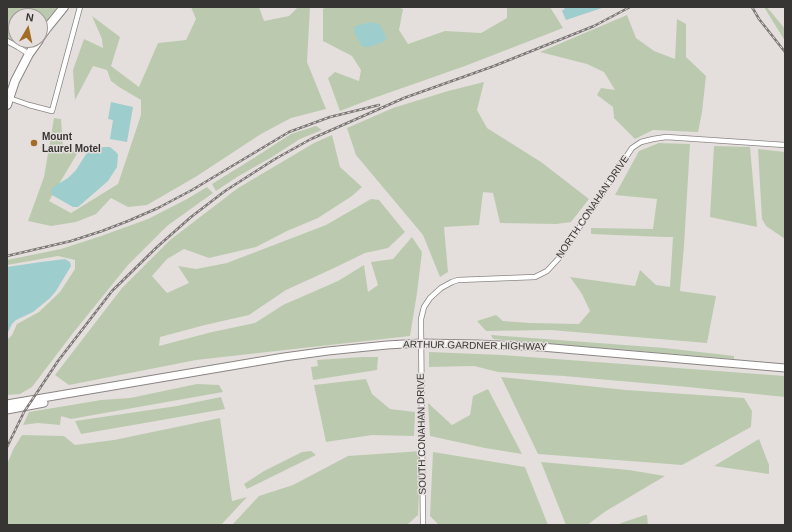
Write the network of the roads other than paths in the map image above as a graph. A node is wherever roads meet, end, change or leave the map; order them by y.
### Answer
1 (64, 7) edge
2 (80, 7) edge
3 (48, 27) edge
4 (7, 41) edge
5 (33, 48) edge
6 (29, 54) junction
7 (8, 101) edge
8 (785, 145) edge
9 (421, 343) junction
10 (785, 368) edge
11 (166, 378) junction
12 (7, 404) edge
13 (7, 410) edge
14 (423, 525) edge

1 - 3 highway
2 - 7 street
4 - 6 street
5 - 6 highway
6 - 7 highway
8 - 9 street, NORTH CONAHAN DRIVE
9 - 10 main road, ARTHUR GARDNER HIGHWAY
9 - 11 main road, ARTHUR GARDNER HIGHWAY
9 - 14 street, SOUTH CONAHAN DRIVE
11 - 12 main road, ARTHUR GARDNER HIGHWAY
11 - 13 main road, ARTHUR GARDNER HIGHWAY

